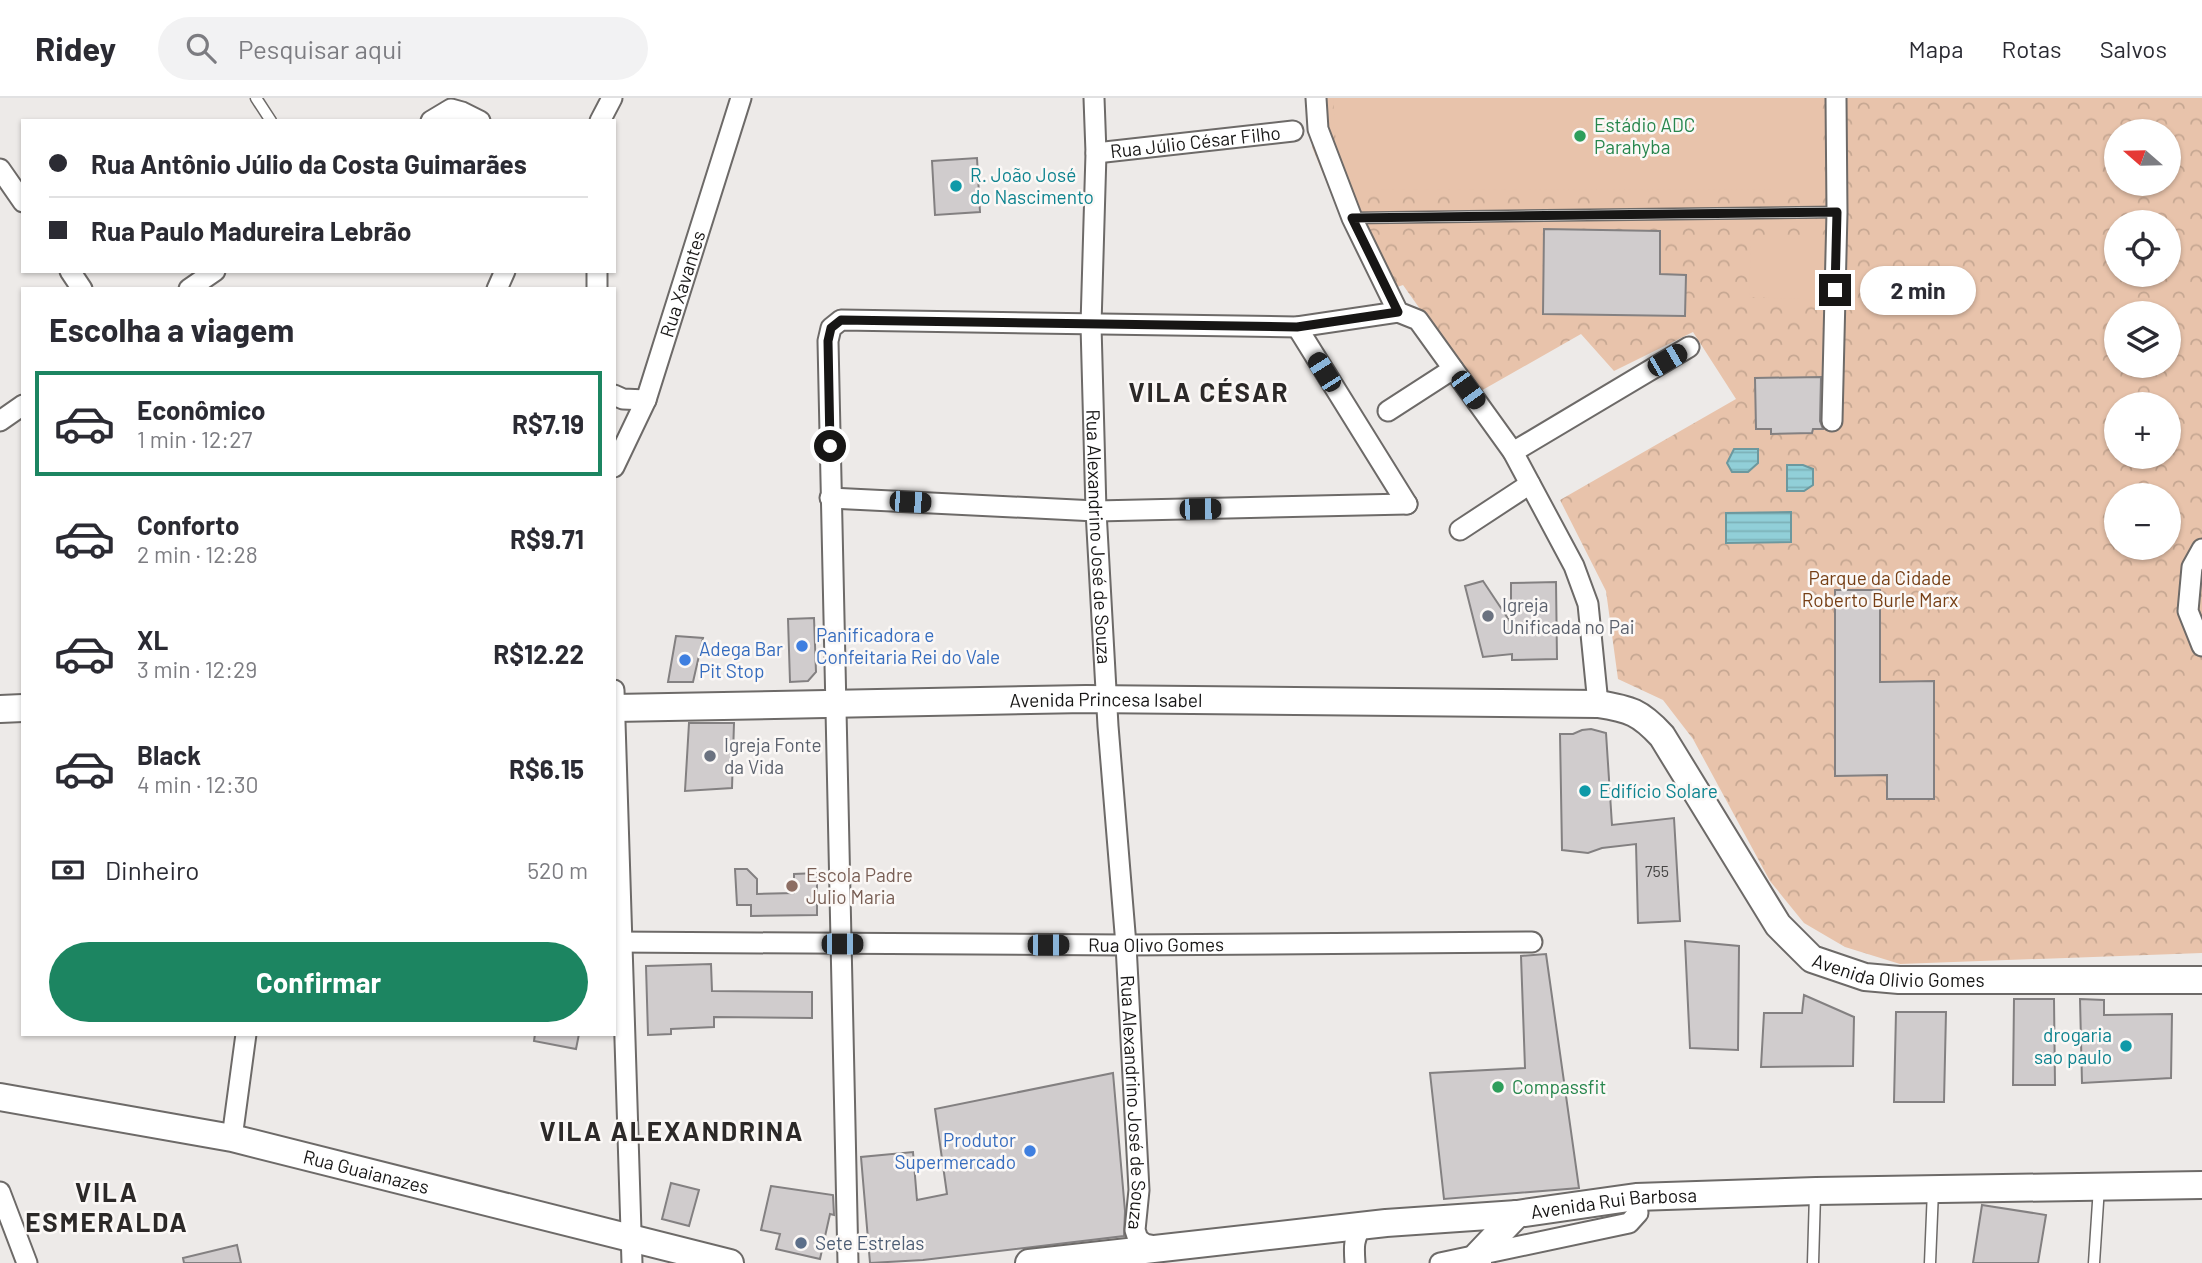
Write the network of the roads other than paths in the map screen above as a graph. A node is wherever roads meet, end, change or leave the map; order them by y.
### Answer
1 (256, 98) edge
2 (612, 98) edge
3 (741, 98) edge
4 (1094, 98) edge
5 (1316, 98) edge
6 (1836, 98) edge
7 (270, 119) edge
8 (434, 119) edge
9 (476, 119) edge
10 (601, 119) edge
11 (1293, 131) dead end
12 (1096, 153) junction
13 (0, 169) edge
14 (21, 199) edge
15 (1837, 212) junction
16 (1352, 218) junction
17 (212, 273) edge
18 (191, 287) edge
19 (1398, 312) junction
20 (1091, 325) junction
21 (1297, 327) junction
22 (1689, 348) dead end
23 (1452, 369) junction
24 (616, 396) edge
25 (646, 400) junction
26 (21, 406) edge
27 (1388, 411) dead end
28 (0, 421) edge
29 (1832, 421) dead end
30 (1513, 452) junction
31 (616, 463) edge
32 (1530, 484) junction
33 (830, 498) junction
34 (1096, 511) junction
35 (1460, 530) dead end
36 (2202, 549) edge
37 (2202, 646) edge
38 (1107, 700) junction
39 (616, 702) edge
40 (835, 704) junction
41 (1598, 704) junction
42 (21, 708) edge
43 (0, 709) edge
44 (616, 782) edge
45 (618, 942) edge
46 (1532, 942) dead end
47 (842, 944) junction
48 (1126, 945) junction
49 (2202, 980) edge
50 (246, 1036) edge
51 (0, 1097) edge
52 (232, 1138) junction
53 (2099, 1185) junction
54 (2202, 1185) edge
55 (1933, 1189) junction
56 (1815, 1191) junction
57 (0, 1192) edge
58 (1636, 1197) junction
59 (1517, 1213) junction
60 (1447, 1220) junction
61 (1362, 1226) junction
62 (1164, 1248) junction
63 (631, 1251) edge
64 (1478, 1259) edge
65 (27, 1263) edge
66 (730, 1263) edge
67 (848, 1263) edge
68 (1029, 1263) edge
69 (1355, 1263) edge
70 (1440, 1263) edge
71 (1813, 1263) edge
72 (1930, 1263) edge
73 (2094, 1263) edge

1 - 7 lane
2 - 10 street
3 - 25 street, Rua Xavantes
4 - 12 street, Rua Alexandrino José de Souza
5 - 16 street
6 - 15 street
8 - 9 street
11 - 12 street, Rua Júlio César Filho
12 - 20 street, Rua Alexandrino José de Souza
13 - 14 street
15 - 16 lane
15 - 29 street
16 - 19 street
17 - 18 street
19 - 21 street
19 - 23 street
20 - 21 street
20 - 33 street
20 - 34 street, Rua Alexandrino José de Souza
21 - 34 street
22 - 30 street
23 - 27 street
23 - 30 street
24 - 25 street
25 - 31 street, Rua Xavantes
26 - 28 street
30 - 32 street
32 - 35 street
32 - 41 street
33 - 34 street
33 - 40 street
34 - 38 street, Rua Alexandrino José de Souza
36 - 37 street
38 - 40 main road, Avenida Princesa Isabel
38 - 41 main road, Avenida Princesa Isabel
38 - 48 street, Rua Alexandrino José de Souza
39 - 40 main road, Avenida Princesa Isabel
40 - 47 street
41 - 49 main road, Avenida Olivio Gomes
42 - 43 main road
44 - 45 street
45 - 47 street, Rua Olivo Gomes
45 - 63 street
46 - 48 street, Rua Olivo Gomes
47 - 48 street, Rua Olivo Gomes
47 - 67 street
48 - 62 street, Rua Alexandrino José de Souza
50 - 52 street
51 - 52 main road, Rua Guaianazes
52 - 63 main road, Rua Guaianazes
53 - 54 main road, Avenida Rui Barbosa
53 - 55 main road, Avenida Rui Barbosa
53 - 73 lane
55 - 56 main road, Avenida Rui Barbosa
55 - 72 lane
56 - 58 main road, Avenida Rui Barbosa
56 - 71 lane
57 - 65 street
58 - 59 main road, Avenida Rui Barbosa
58 - 64 street
59 - 60 main road, Avenida Rui Barbosa
59 - 64 main road
60 - 61 main road, Avenida Rui Barbosa
60 - 64 main road
61 - 62 main road, Avenida Rui Barbosa
61 - 69 street
62 - 68 main road, Avenida Rui Barbosa
63 - 66 main road, Rua Guaianazes
64 - 70 street

